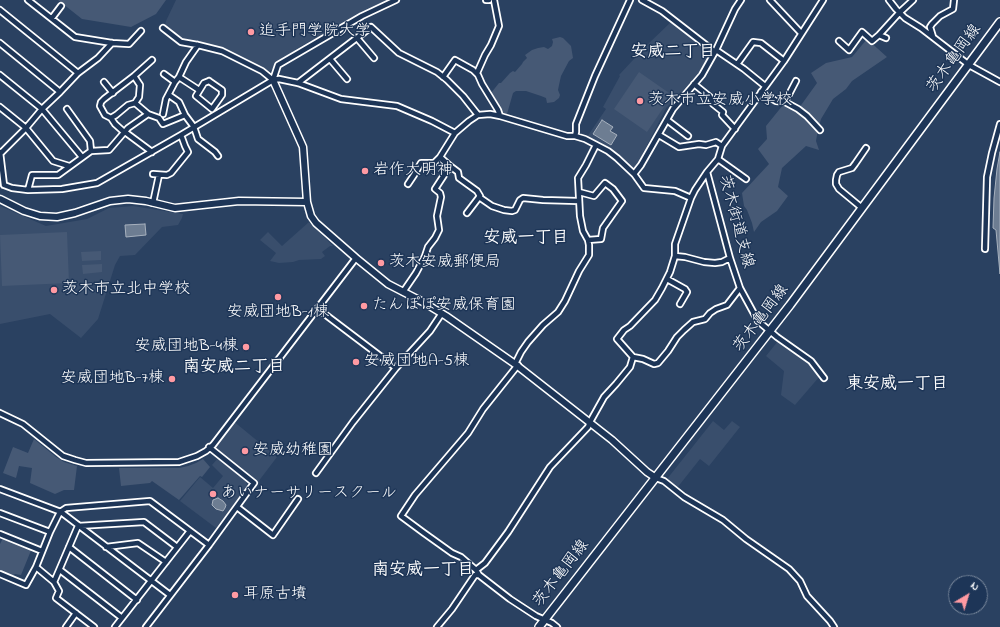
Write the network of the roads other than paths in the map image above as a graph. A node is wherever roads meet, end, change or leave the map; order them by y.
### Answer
1 (28, 0) edge
2 (396, 0) edge
3 (494, 0) edge
4 (630, 0) edge
5 (642, 0) edge
6 (741, 0) edge
7 (770, 0) edge
8 (889, 0) edge
9 (913, 0) edge
10 (954, 0) edge
11 (822, 1) edge
12 (61, 6) dead end
13 (0, 10) edge
14 (899, 13) junction
15 (52, 18) junction
16 (1000, 22) edge
17 (163, 28) dead end
18 (141, 31) dead end
19 (801, 33) junction
20 (879, 36) junction
21 (933, 37) junction
22 (357, 38) junction
23 (886, 38) dead end
24 (839, 41) dead end
25 (112, 43) junction
26 (0, 44) edge
27 (198, 45) junction
28 (715, 51) junction
29 (374, 58) dead end
30 (330, 59) junction
31 (152, 60) dead end
32 (784, 61) junction
33 (738, 63) dead end
34 (969, 65) junction
35 (78, 73) junction
36 (476, 73) junction
37 (164, 74) dead end
38 (0, 75) edge
39 (134, 76) junction
40 (179, 77) junction
41 (443, 77) junction
42 (347, 79) dead end
43 (273, 80) junction
44 (796, 81) dead end
45 (104, 82) dead end
46 (175, 82) junction
47 (1000, 82) edge
48 (298, 83) junction
49 (694, 84) junction
50 (765, 86) junction
51 (199, 90) junction
52 (60, 92) junction
53 (761, 92) junction
54 (113, 93) junction
55 (169, 95) junction
56 (785, 102) junction
57 (135, 103) junction
58 (0, 107) edge
59 (42, 109) junction
60 (67, 109) dead end
61 (148, 114) junction
62 (163, 114) dead end
63 (184, 115) junction
64 (478, 115) junction
65 (500, 116) junction
66 (111, 118) junction
67 (667, 120) junction
68 (1000, 124) edge
69 (194, 127) junction
70 (26, 128) junction
71 (735, 129) junction
72 (820, 130) dead end
73 (125, 132) junction
74 (455, 133) junction
75 (181, 135) junction
76 (659, 135) junction
77 (574, 136) junction
78 (688, 136) dead end
79 (596, 144) junction
80 (722, 146) junction
81 (866, 148) dead end
82 (91, 151) junction
83 (152, 152) junction
84 (0, 153) edge
85 (218, 156) dead end
86 (82, 157) junction
87 (440, 157) junction
88 (718, 159) junction
89 (70, 166) junction
90 (450, 166) junction
91 (707, 172) junction
92 (153, 174) dead end
93 (634, 174) junction
94 (159, 175) junction
95 (746, 179) dead end
96 (408, 184) dead end
97 (2, 187) edge
98 (28, 190) junction
99 (579, 192) junction
100 (479, 197) junction
101 (692, 198) junction
102 (0, 199) edge
103 (578, 201) junction
104 (307, 202) junction
105 (153, 203) junction
106 (862, 208) junction
107 (467, 213) dead end
108 (588, 240) junction
109 (985, 249) dead end
110 (675, 256) junction
111 (356, 258) junction
112 (730, 258) junction
113 (667, 279) junction
114 (740, 288) junction
115 (403, 292) junction
116 (680, 304) dead end
117 (318, 309) junction
118 (442, 313) junction
119 (770, 332) junction
120 (633, 357) junction
121 (517, 365) junction
122 (396, 368) junction
123 (824, 378) dead end
124 (0, 413) edge
125 (590, 422) junction
126 (209, 447) junction
127 (316, 472) dead end
128 (656, 478) junction
129 (0, 490) edge
130 (298, 499) dead end
131 (236, 507) junction
132 (60, 512) junction
133 (0, 513) edge
134 (78, 526) junction
135 (190, 531) junction
136 (50, 532) junction
137 (0, 534) edge
138 (209, 545) junction
139 (69, 547) junction
140 (106, 547) junction
141 (178, 547) junction
142 (42, 551) junction
143 (166, 562) junction
144 (36, 567) junction
145 (60, 570) junction
146 (476, 570) junction
147 (0, 574) edge
148 (479, 574) junction
149 (152, 581) junction
150 (54, 582) junction
151 (170, 595) junction
152 (137, 600) junction
153 (76, 613) junction
154 (122, 618) junction
155 (544, 620) junction
156 (66, 627) edge
157 (94, 627) edge
158 (115, 627) edge
159 (146, 627) edge
160 (437, 627) edge
161 (539, 627) edge
162 (557, 627) edge
163 (834, 627) edge

1 - 15 street
2 - 43 street
3 - 36 street
4 - 77 street
5 - 28 street
6 - 28 street
7 - 19 street
8 - 14 street
9 - 14 street
10 - 21 street
11 - 19 street, 茨木街道支線
12 - 15 street
13 - 35 street
14 - 20 street
14 - 21 street
15 - 25 street
16 - 34 main road, 茨木亀岡線
17 - 27 street
18 - 25 street
19 - 32 street, 茨木街道支線
20 - 23 street
20 - 24 street
21 - 34 street
22 - 29 street
22 - 30 street
22 - 41 street
25 - 35 street
26 - 52 street
27 - 40 street
27 - 43 street
28 - 49 street
28 - 50 street
30 - 42 street
30 - 48 street
31 - 39 street
32 - 33 street
32 - 50 street, 茨木街道支線
34 - 47 street
34 - 106 main road, 茨木亀岡線
35 - 52 street
36 - 41 street
36 - 65 street
37 - 46 street
38 - 59 street
39 - 54 street
39 - 57 street
40 - 46 street
40 - 51 street
41 - 64 street
43 - 48 street
43 - 69 street
43 - 104 street
44 - 56 street
45 - 54 street
46 - 55 street
48 - 74 street
49 - 67 street
49 - 71 street
50 - 53 street, 茨木街道支線
51 - 51 street
52 - 59 street
53 - 56 street
53 - 71 street, 茨木街道支線
54 - 66 street
55 - 62 street
55 - 63 street
56 - 72 street
57 - 61 street
57 - 66 street
58 - 70 street
59 - 70 street
59 - 86 street
60 - 82 street
61 - 63 street
61 - 73 street
63 - 69 street
64 - 65 street
64 - 74 street
65 - 77 street
66 - 73 street
67 - 76 street
67 - 78 street
68 - 109 street
69 - 75 street
69 - 85 street
70 - 84 street
70 - 89 street
71 - 80 street, 茨木街道支線
73 - 82 street
73 - 83 street
74 - 87 street
75 - 83 street
75 - 94 street
76 - 80 street
76 - 93 street
77 - 79 street
79 - 93 street
79 - 99 street
80 - 88 street, 茨木街道支線
81 - 106 street
82 - 86 street
83 - 98 street
84 - 97 street
86 - 89 street
87 - 90 street
87 - 96 street
88 - 91 street, 茨木街道支線
88 - 95 street
89 - 98 street
90 - 100 street
90 - 115 street
91 - 101 street
91 - 112 street, 茨木街道支線
92 - 94 street
93 - 101 street
94 - 105 street
97 - 98 street
99 - 103 street
99 - 108 street
100 - 103 street
100 - 107 street
101 - 110 street
102 - 105 street
103 - 108 street
104 - 105 street
104 - 111 street
106 - 119 main road, 茨木亀岡線
108 - 121 street
110 - 112 street
110 - 113 street
111 - 115 street
111 - 117 street
112 - 114 street, 茨木街道支線
113 - 116 street
113 - 120 street
114 - 119 street, 茨木街道支線
114 - 120 street
115 - 118 street
117 - 122 street
117 - 126 street
118 - 121 street
118 - 122 street
119 - 123 street, 茨木街道支線
119 - 128 main road, 茨木亀岡線
120 - 125 street
121 - 125 street
121 - 146 street
122 - 127 street
124 - 126 street
125 - 128 street
125 - 146 street
126 - 131 street
128 - 155 main road, 茨木亀岡線
128 - 163 street
129 - 132 street
130 - 131 street
131 - 138 street
132 - 134 street
132 - 135 street
132 - 136 street
133 - 136 street
134 - 139 street
134 - 140 street
134 - 141 street
135 - 138 street
135 - 141 street
136 - 142 street
137 - 142 street
138 - 151 street
139 - 145 street
139 - 152 street
140 - 143 street
140 - 149 street
141 - 143 street
142 - 144 street
143 - 149 street
144 - 147 street
144 - 150 street
145 - 150 street
145 - 154 street
146 - 148 street
148 - 155 street
148 - 160 street
149 - 151 street
149 - 152 street
150 - 153 street
151 - 159 street
152 - 154 street
153 - 156 street
153 - 157 street
154 - 158 street
155 - 161 main road, 茨木亀岡線
155 - 162 street

